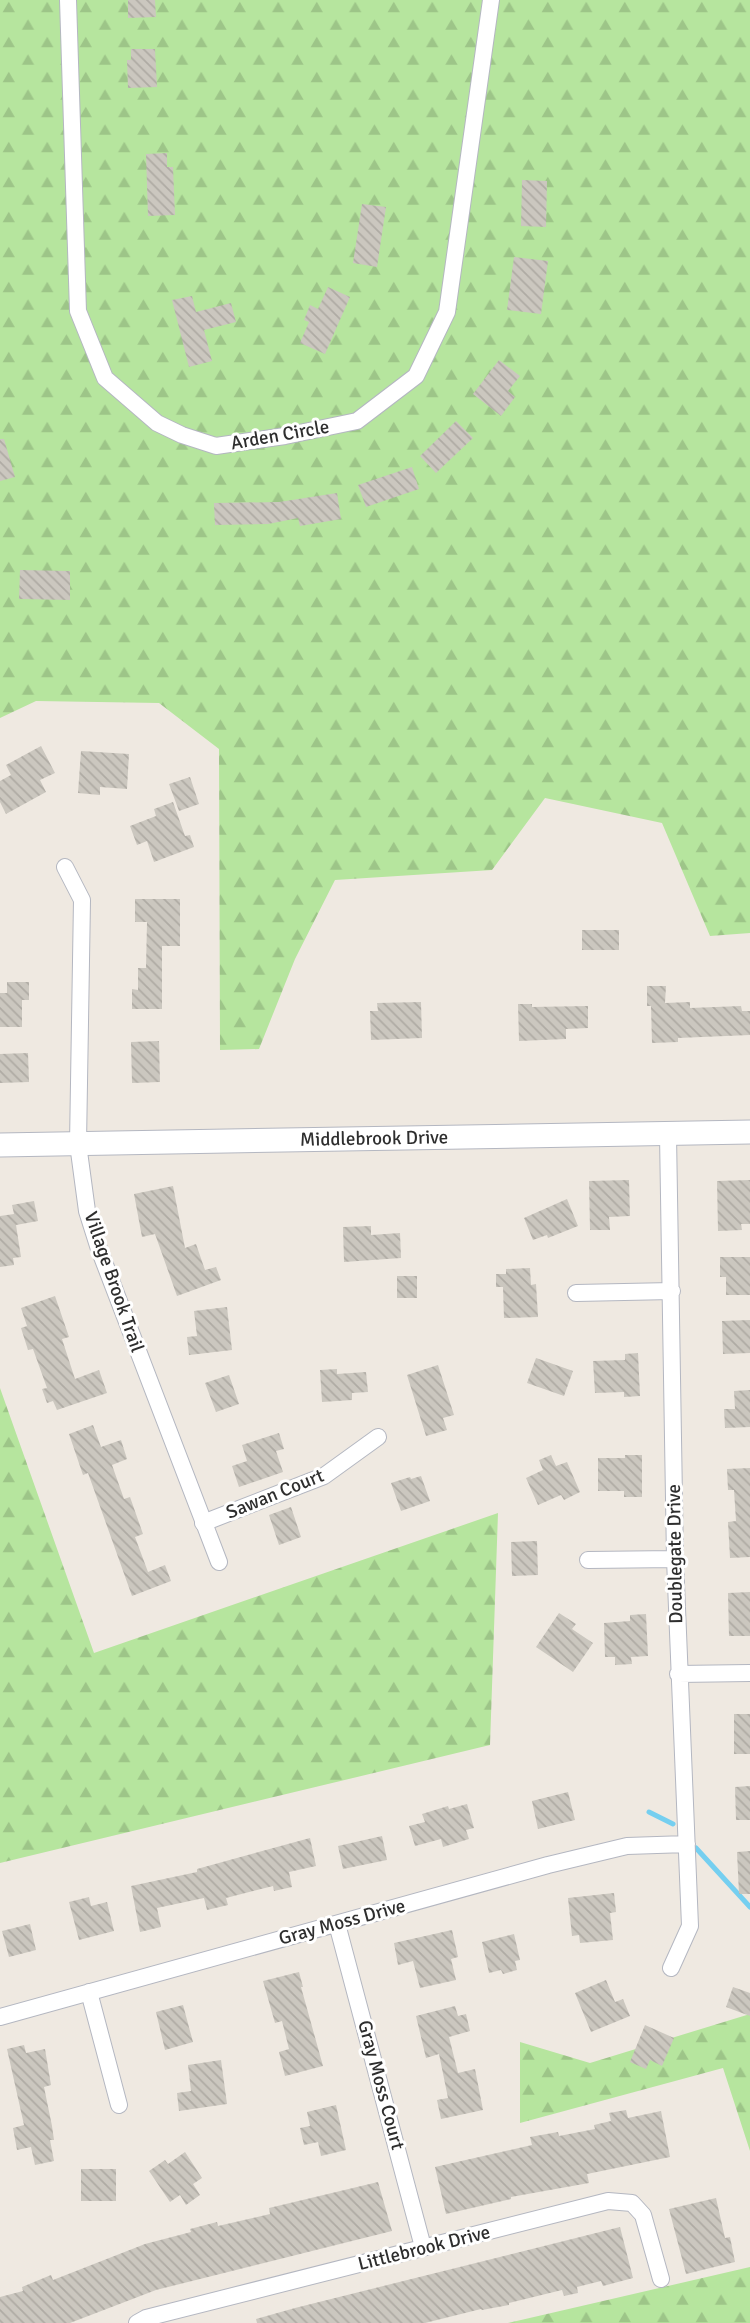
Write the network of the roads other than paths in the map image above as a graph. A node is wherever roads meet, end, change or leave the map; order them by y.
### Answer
1 (68, 0) edge
2 (491, 0) edge
3 (65, 867) dead end
4 (750, 1132) edge
5 (668, 1135) junction
6 (78, 1144) junction
7 (0, 1145) edge
8 (672, 1291) junction
9 (576, 1293) dead end
10 (378, 1437) dead end
11 (204, 1523) junction
12 (675, 1559) junction
13 (588, 1560) dead end
14 (219, 1562) dead end
15 (750, 1673) edge
16 (678, 1674) junction
17 (687, 1844) junction
18 (337, 1924) junction
19 (671, 1968) dead end
20 (89, 1992) junction
21 (0, 2017) edge
22 (119, 2105) dead end
23 (423, 2247) junction
24 (661, 2279) dead end
25 (137, 2323) edge

1 - 2 street, Arden Circle
3 - 6 street, Village Brook Trail
4 - 5 street, Middlebrook Drive
5 - 6 street, Middlebrook Drive
5 - 8 street, Doublegate Drive
6 - 7 street, Middlebrook Drive
6 - 11 street, Village Brook Trail
8 - 9 street
8 - 12 street, Doublegate Drive
10 - 11 street, Sawan Court
11 - 14 street, Village Brook Trail
12 - 13 street
12 - 16 street, Doublegate Drive
15 - 16 street
16 - 17 street, Doublegate Drive
17 - 18 street, Gray Moss Drive
17 - 19 street, Doublegate Drive
18 - 20 street, Gray Moss Drive
18 - 23 street, Gray Moss Court
20 - 21 street, Gray Moss Drive
20 - 22 street
23 - 24 street, Littlebrook Drive
23 - 25 street, Littlebrook Drive

